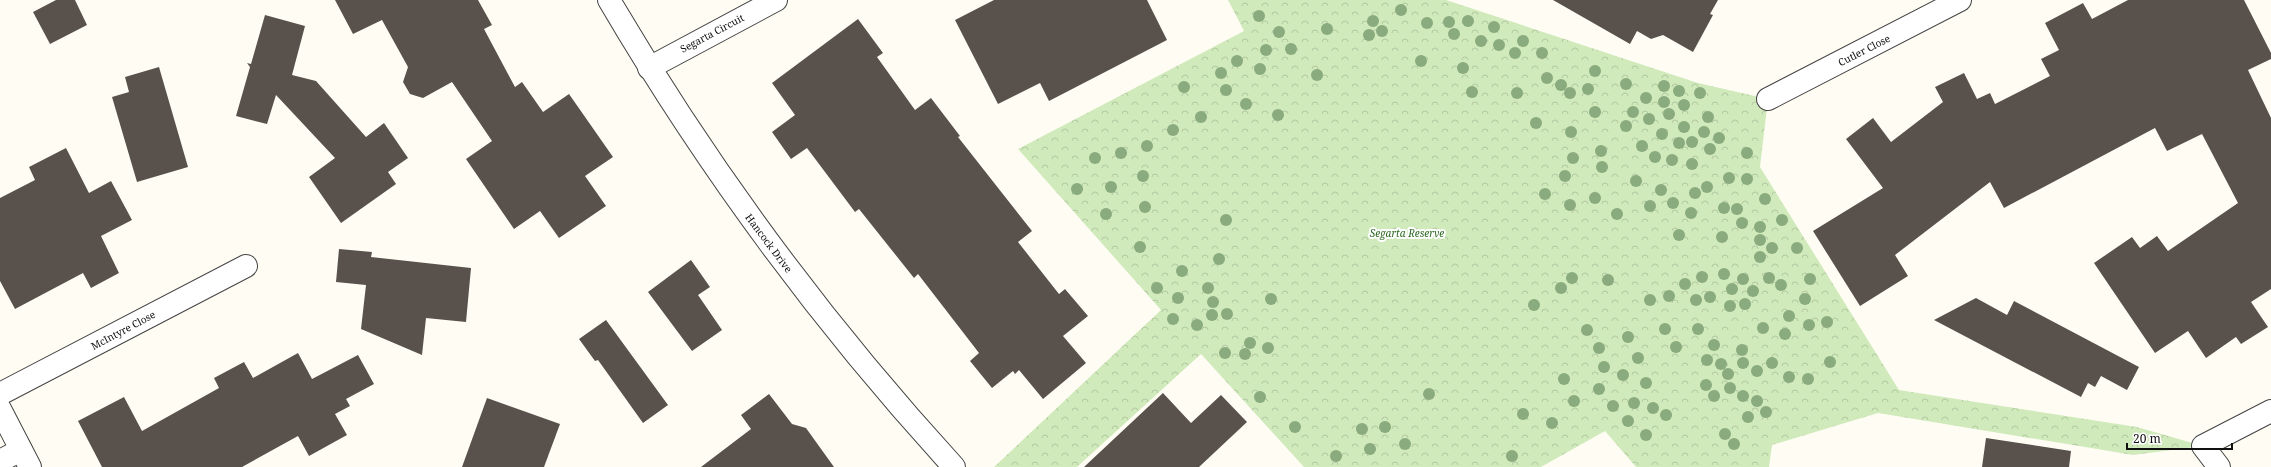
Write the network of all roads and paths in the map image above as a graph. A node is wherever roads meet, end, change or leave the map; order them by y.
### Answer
1 (609, 0) edge
2 (776, 0) edge
3 (1960, 0) edge
4 (649, 68) junction
5 (1768, 99) dead end
6 (246, 266) dead end
7 (0, 394) edge
8 (0, 409) edge
9 (2271, 411) edge
10 (25, 458) edge
11 (0, 461) edge
12 (954, 467) edge
13 (2219, 467) edge

1 - 4 street, Hancock Drive
2 - 4 street, Segarta Circuit
3 - 5 street, Cutler Close
4 - 12 street, Hancock Drive
6 - 7 street, McIntyre Close
8 - 10 street
9 - 13 street
10 - 11 street

